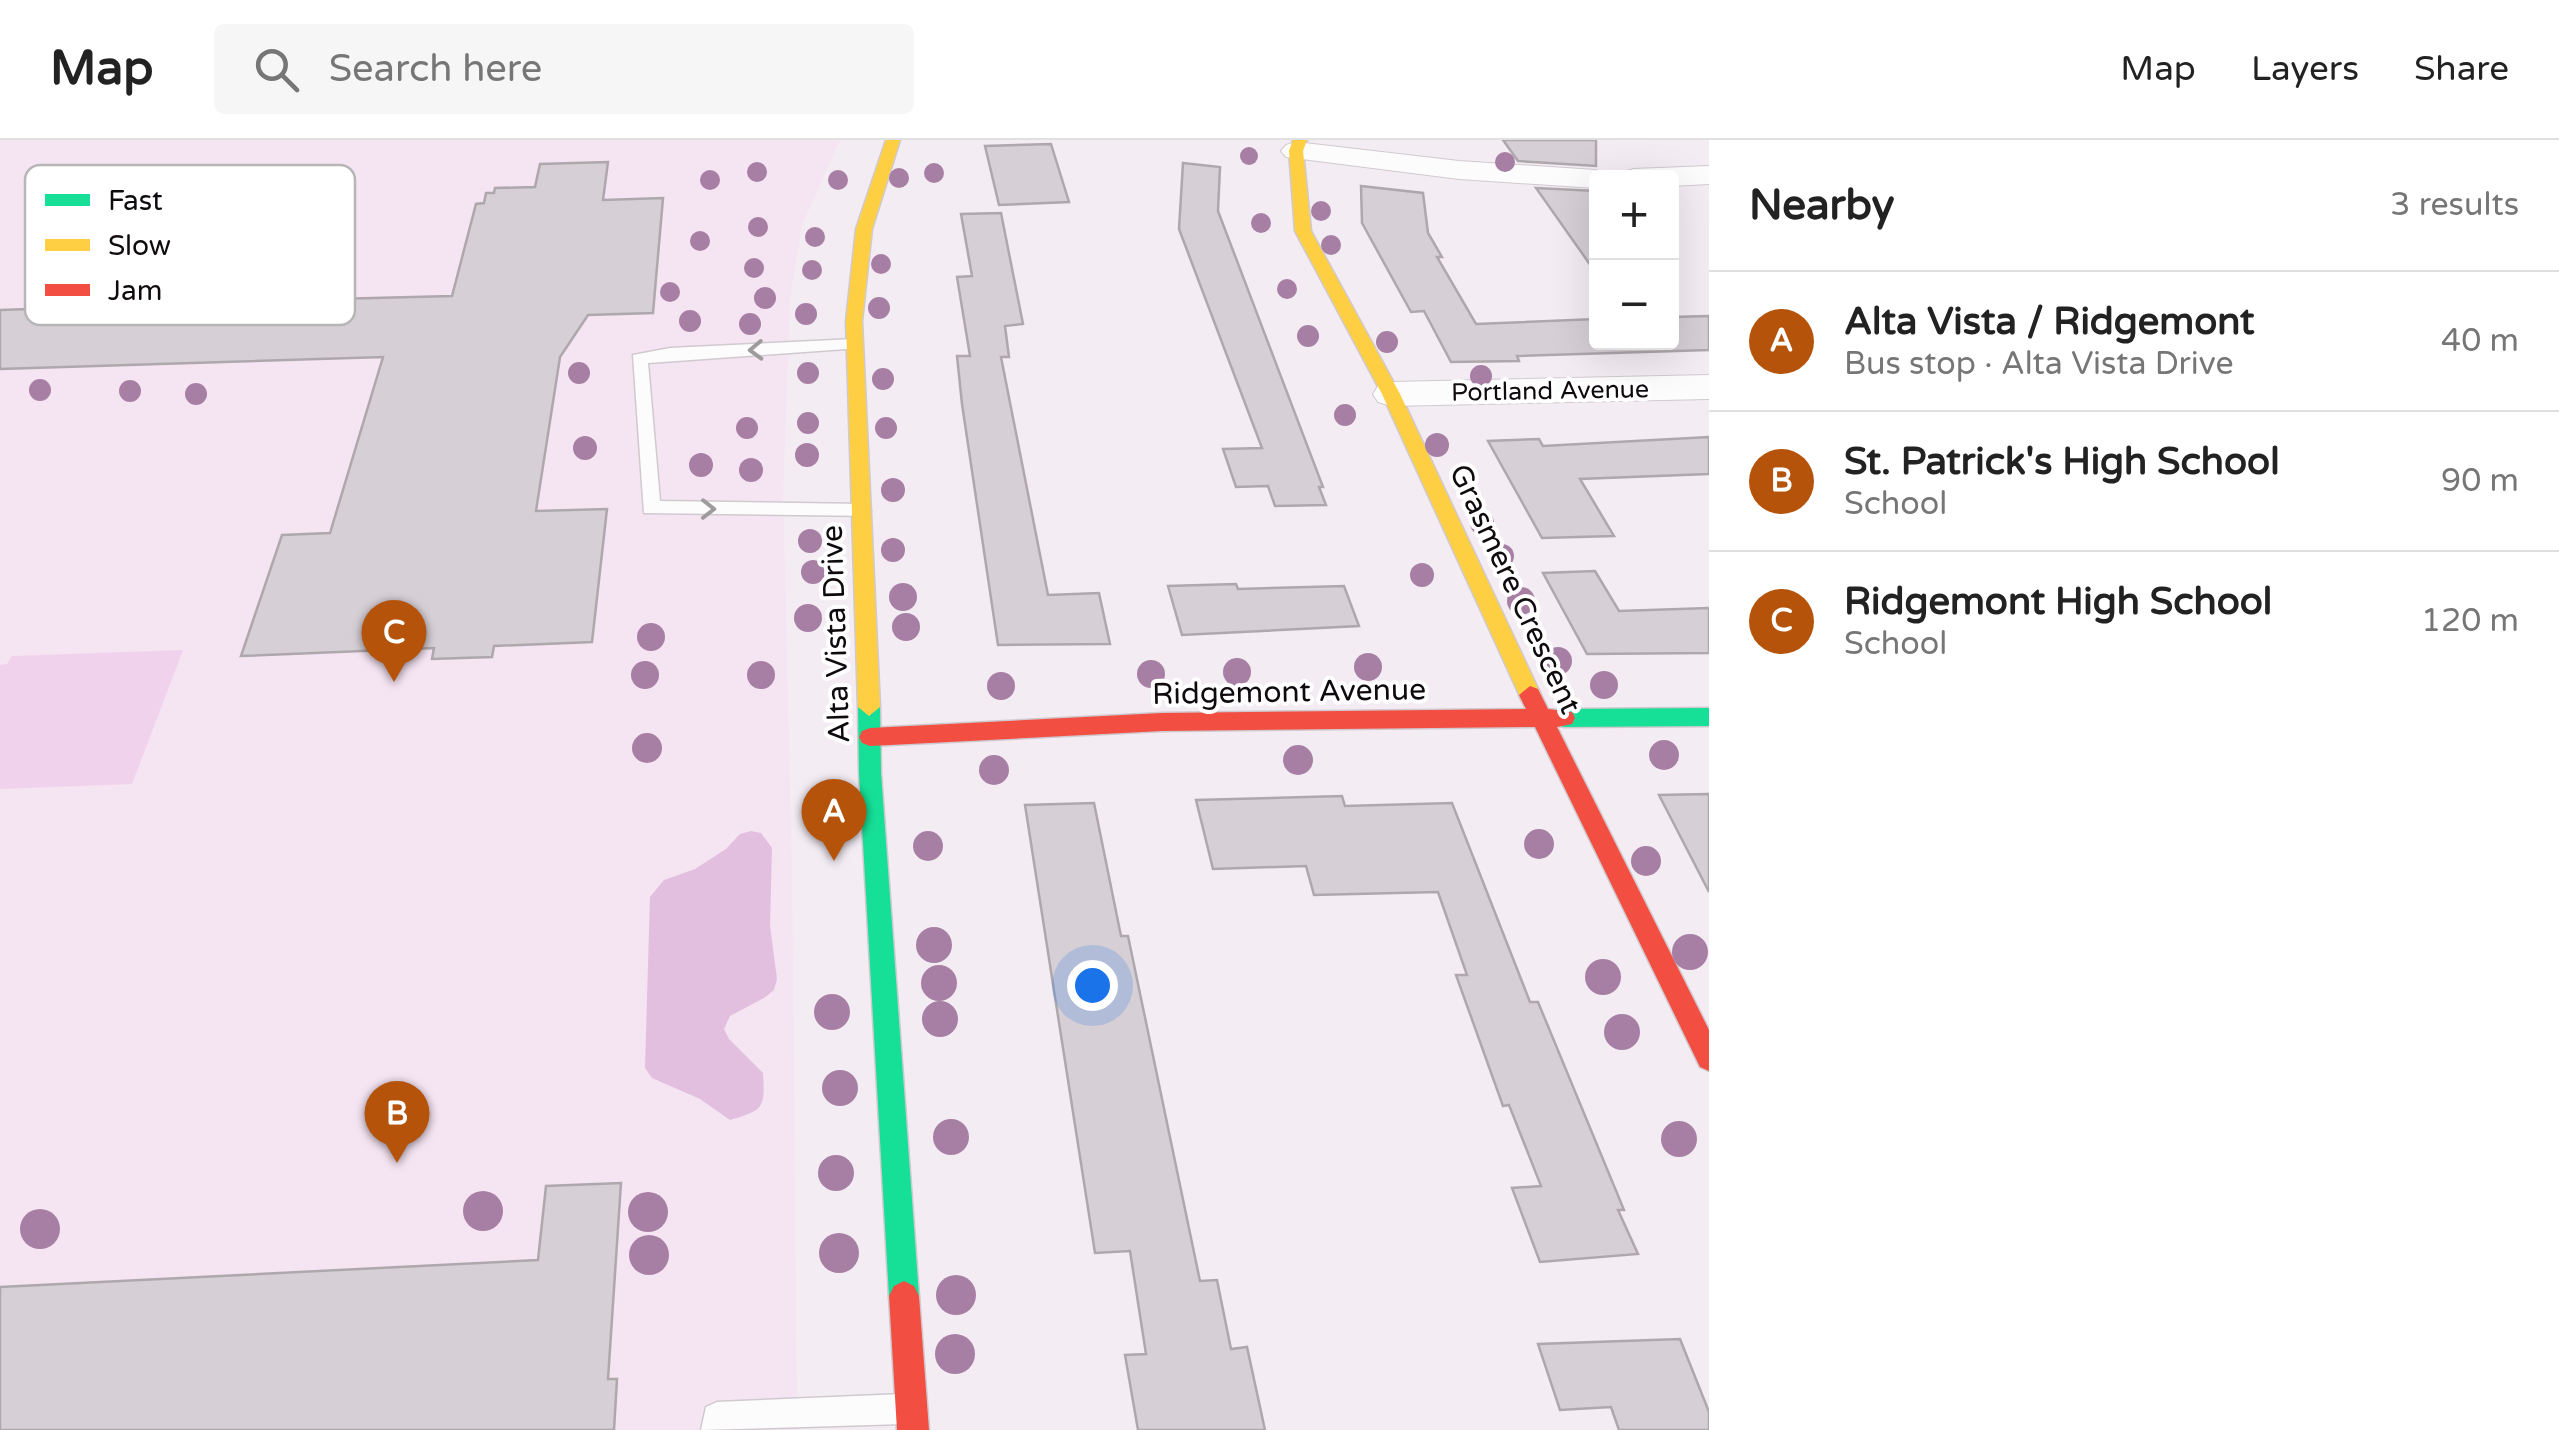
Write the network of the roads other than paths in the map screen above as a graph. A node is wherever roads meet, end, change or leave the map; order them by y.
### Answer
1 (893, 140) edge
2 (1298, 145) edge
3 (1709, 175) edge
4 (1679, 176) edge
5 (1589, 179) edge
6 (854, 344) junction
7 (1709, 387) edge
8 (1392, 394) junction
9 (862, 511) junction
10 (1709, 717) edge
11 (1542, 720) junction
12 (870, 736) junction
13 (1709, 1058) edge
14 (912, 1419) edge
15 (717, 1430) edge

1 - 6 street, Alta Vista Drive
2 - 5 street
2 - 8 street, Grasmere Crescent
3 - 4 street
6 - 9 street, Alta Vista Drive
6 -> 9 lane
7 - 8 street, Portland Avenue
8 - 11 street, Grasmere Crescent
9 - 12 street, Alta Vista Drive
10 - 11 street, Ridgemont Avenue
11 - 12 street, Ridgemont Avenue
11 - 13 street, Grasmere Crescent
12 - 14 street, Alta Vista Drive
14 - 15 lane

